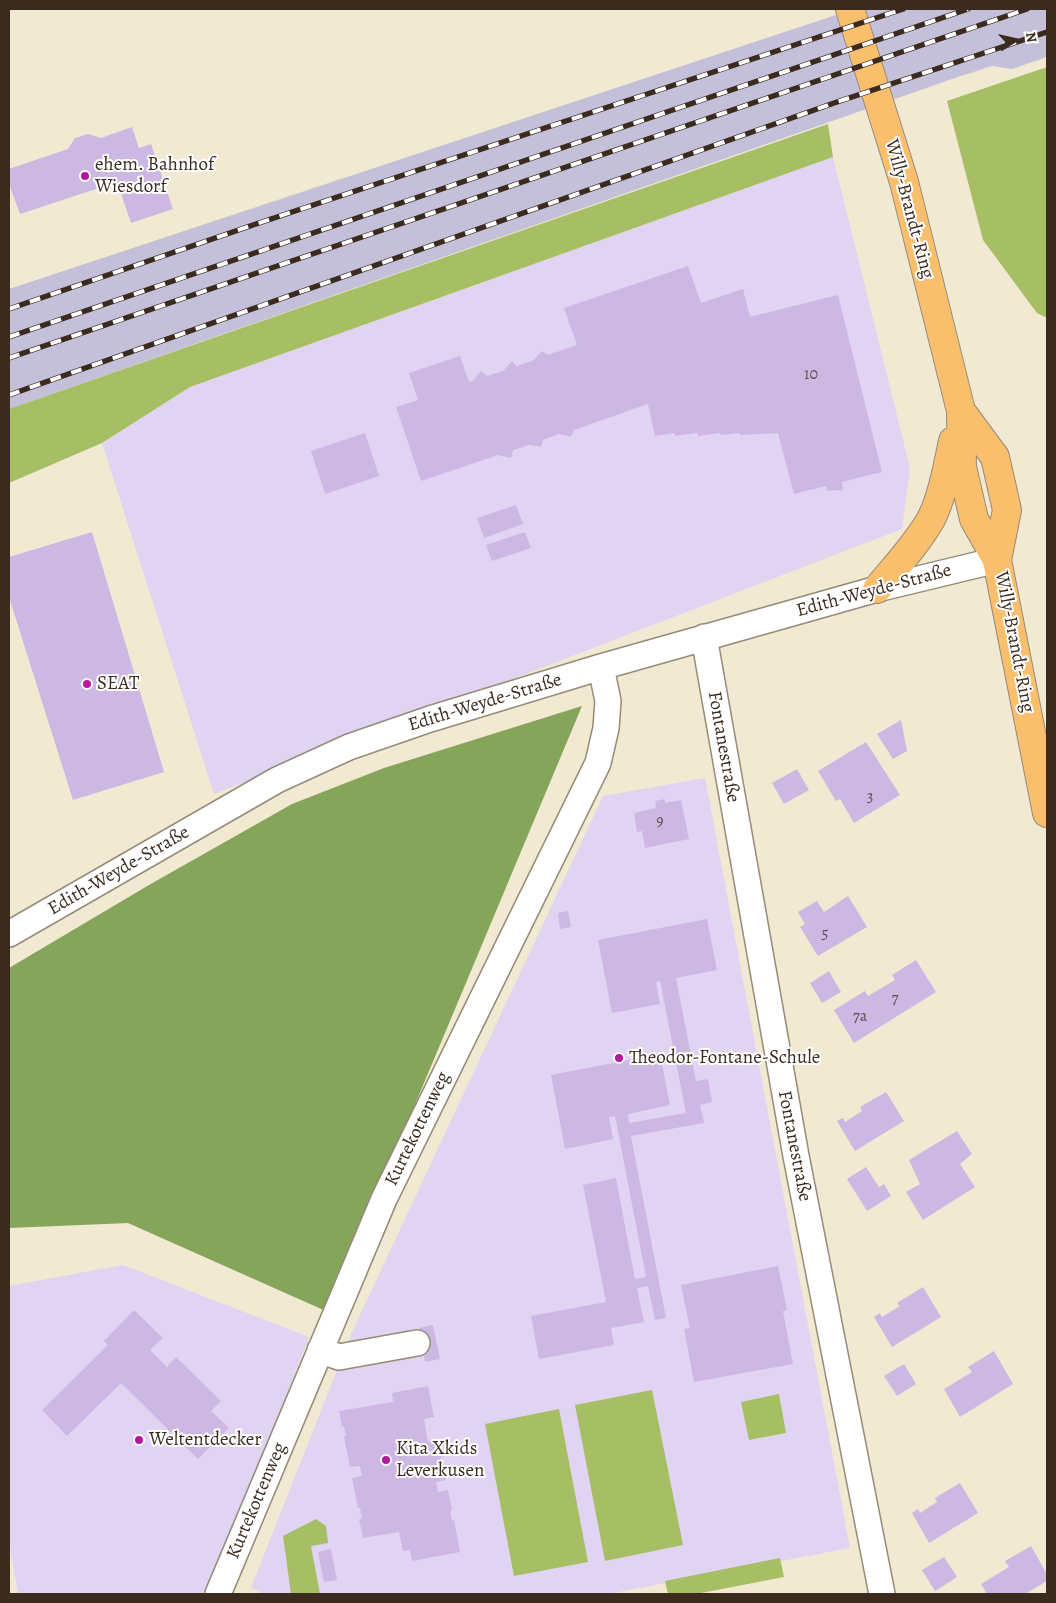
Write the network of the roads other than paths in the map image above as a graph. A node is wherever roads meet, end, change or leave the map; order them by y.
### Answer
1 (850, 9) edge
2 (961, 411) junction
3 (997, 560) junction
4 (877, 589) junction
5 (704, 637) junction
6 (601, 666) junction
7 (1047, 813) edge
8 (9, 934) edge
9 (417, 1343) dead end
10 (320, 1350) junction
11 (218, 1594) edge
12 (882, 1594) edge

1 - 2 main road, Willy-Brandt-Ring
2 - 3 main road, Willy-Brandt-Ring
2 - 4 main road
3 - 4 street, Edith-Weyde-Straße
3 - 7 main road, Willy-Brandt-Ring
4 - 5 street, Edith-Weyde-Straße
5 - 6 street, Edith-Weyde-Straße
5 - 12 street, Fontanestraße
6 - 8 street, Edith-Weyde-Straße
6 - 10 street, Kurtekottenweg
9 - 10 street
10 - 11 street, Kurtekottenweg

